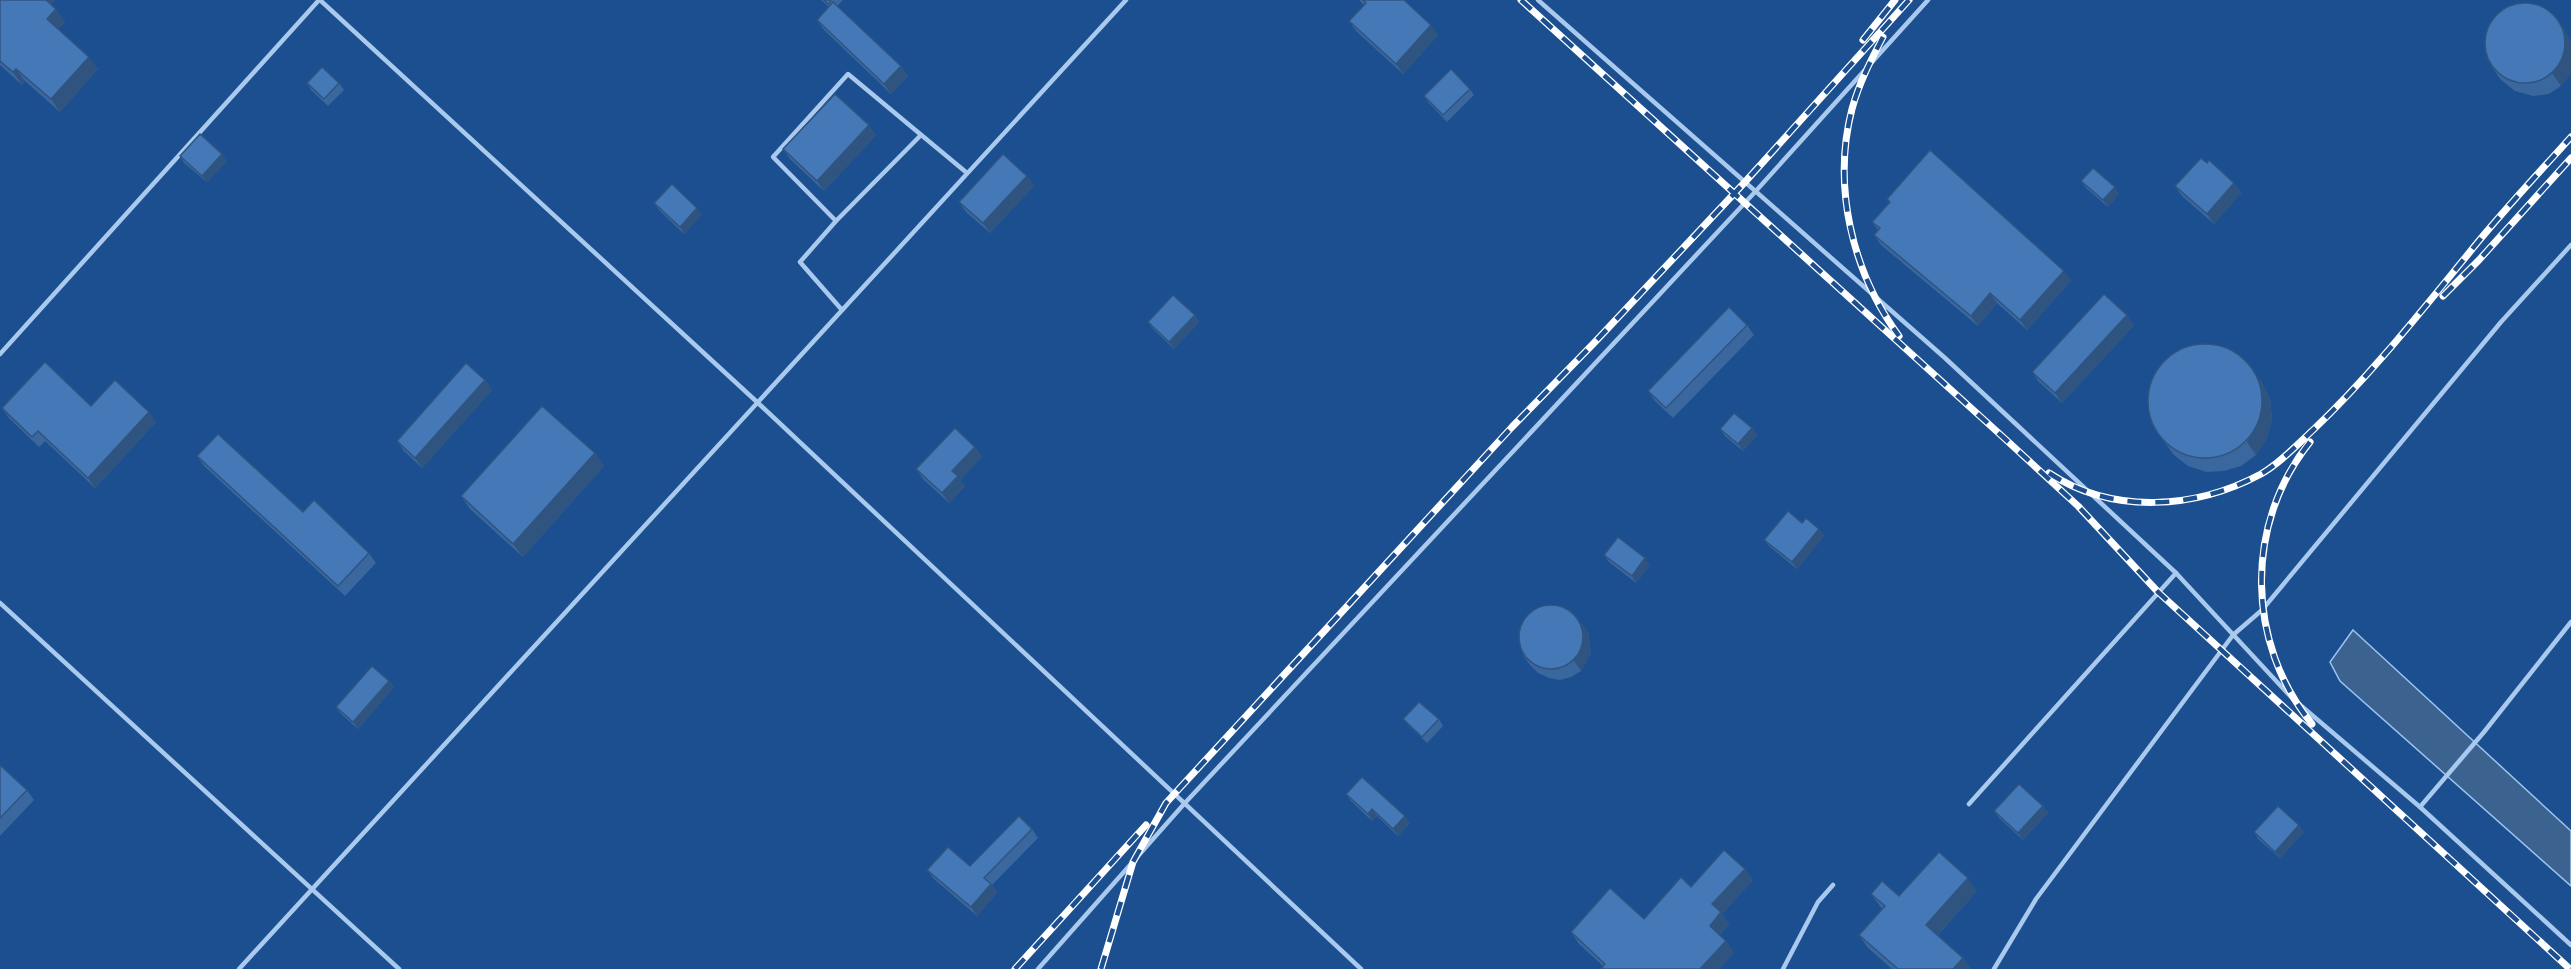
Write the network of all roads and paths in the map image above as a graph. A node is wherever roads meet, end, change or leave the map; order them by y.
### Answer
1 (320, 0) edge
2 (1126, 0) edge
3 (1538, 0) edge
4 (1928, 0) edge
5 (921, 135) junction
6 (967, 173) junction
7 (1755, 192) junction
8 (836, 221) junction
9 (2571, 245) edge
10 (842, 310) junction
11 (0, 354) edge
12 (758, 402) junction
13 (2176, 573) junction
14 (0, 603) edge
15 (2571, 622) edge
16 (2233, 635) junction
17 (1184, 804) junction
18 (1969, 804) dead end
19 (2420, 807) junction
20 (1833, 885) dead end
21 (311, 888) junction
22 (2571, 945) edge
23 (239, 969) edge
24 (399, 969) edge
25 (1038, 969) edge
26 (1361, 969) edge
27 (1783, 969) edge
28 (1994, 969) edge

1 - 11 lane
1 - 12 lane
2 - 6 lane
3 - 7 lane
4 - 7 lane
5 - 6 lane
5 - 8 lane
5 - 8 lane
6 - 10 lane
7 - 13 lane
7 - 17 lane
8 - 10 lane
9 - 16 lane
10 - 12 lane
12 - 17 lane
12 - 21 lane
13 - 16 lane
13 - 18 lane
14 - 21 lane
15 - 19 lane
16 - 19 lane
16 - 28 lane
17 - 25 lane
17 - 26 lane
19 - 22 lane
20 - 27 lane
21 - 23 lane
21 - 24 lane

